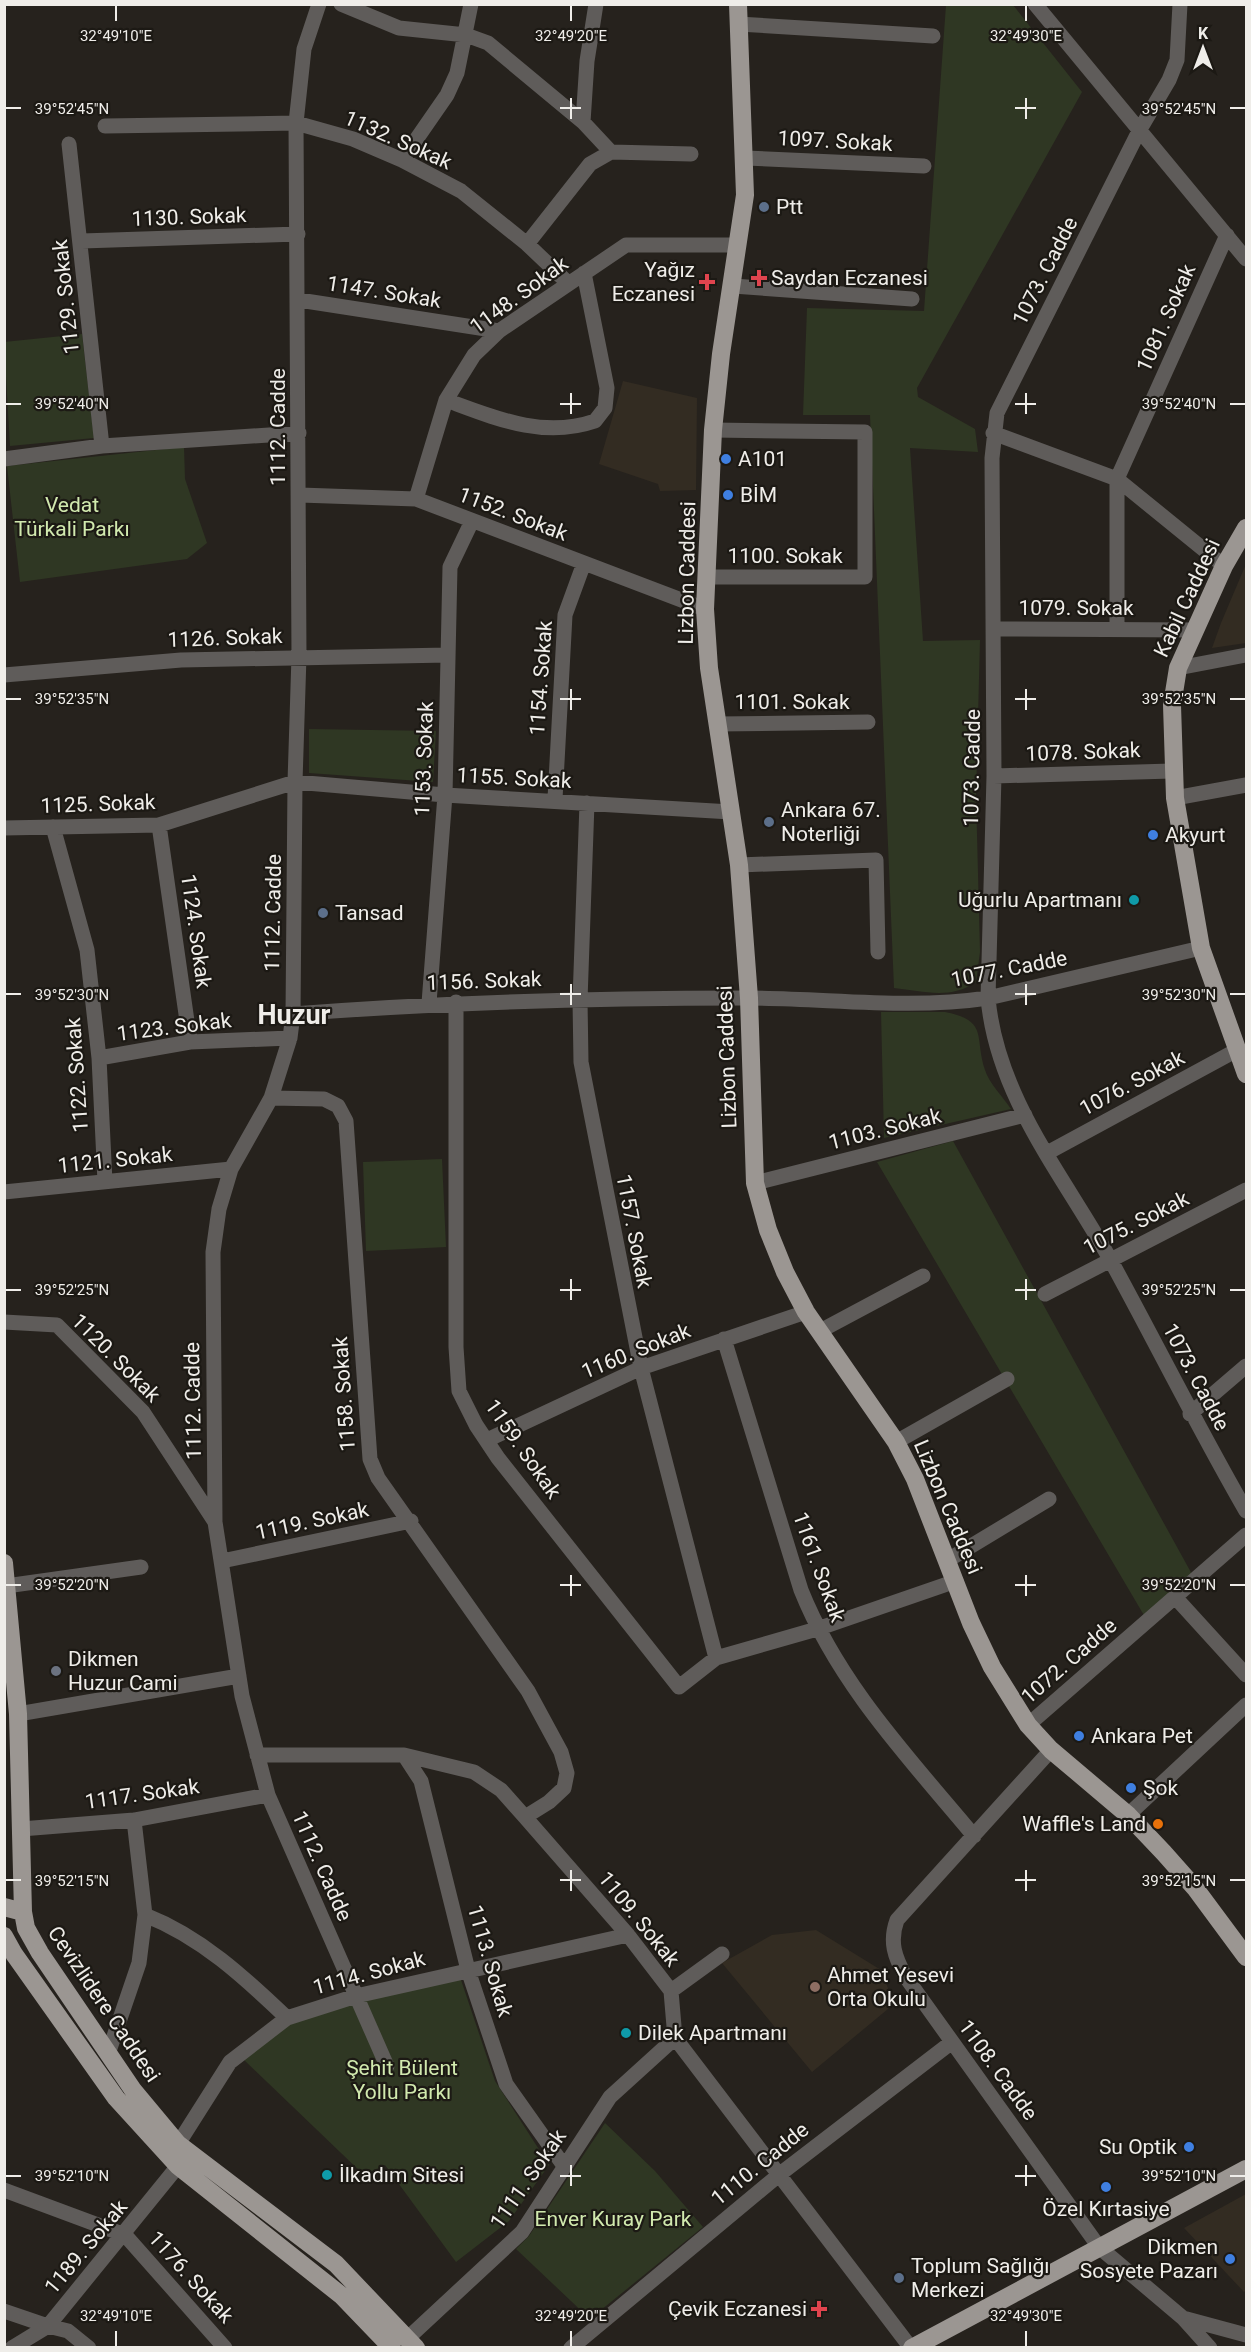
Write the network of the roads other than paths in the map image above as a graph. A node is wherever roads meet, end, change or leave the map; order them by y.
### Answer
1 (319, 4) edge
2 (341, 4) edge
3 (471, 4) edge
4 (596, 4) edge
5 (738, 4) edge
6 (1035, 4) edge
7 (1180, 4) edge
8 (738, 24) junction
9 (466, 35) junction
10 (933, 36) dead end
11 (583, 122) junction
12 (296, 123) junction
13 (105, 126) dead end
14 (1139, 131) junction
15 (69, 144) dead end
16 (611, 152) junction
17 (692, 154) dead end
18 (745, 158) junction
19 (402, 160) junction
20 (924, 166) dead end
21 (298, 234) junction
22 (1227, 235) junction
23 (81, 241) junction
24 (527, 244) junction
25 (738, 245) junction
26 (1244, 249) edge
27 (584, 273) junction
28 (568, 282) junction
29 (733, 286) junction
30 (912, 299) dead end
31 (299, 300) junction
32 (499, 331) junction
33 (446, 400) junction
34 (713, 430) junction
35 (993, 433) junction
36 (299, 434) junction
37 (102, 446) junction
38 (4, 459) edge
39 (1117, 478) junction
40 (300, 495) junction
41 (416, 499) junction
42 (472, 521) junction
43 (1246, 528) edge
44 (584, 562) junction
45 (1224, 566) junction
46 (706, 577) junction
47 (705, 609) junction
48 (994, 629) junction
49 (1117, 629) junction
50 (1194, 630) junction
51 (1246, 654) edge
52 (448, 655) junction
53 (299, 656) junction
54 (1178, 668) junction
55 (4, 675) edge
56 (868, 722) dead end
57 (717, 723) junction
58 (1172, 771) junction
59 (994, 776) junction
60 (295, 782) junction
61 (1246, 785) edge
62 (445, 795) junction
63 (1175, 798) junction
64 (555, 800) junction
65 (587, 803) junction
66 (731, 812) junction
67 (159, 825) junction
68 (53, 827) junction
69 (4, 828) edge
70 (739, 865) junction
71 (1201, 948) junction
72 (878, 952) dead end
73 (750, 998) junction
74 (988, 998) junction
75 (580, 1000) junction
76 (456, 1002) junction
77 (429, 1003) junction
78 (293, 1014) junction
79 (290, 1038) junction
80 (190, 1042) junction
81 (1237, 1050) junction
82 (99, 1058) junction
83 (1246, 1074) edge
84 (271, 1098) junction
85 (1024, 1115) junction
86 (1047, 1153) junction
87 (231, 1169) junction
88 (105, 1182) junction
89 (755, 1184) junction
90 (1246, 1190) edge
91 (4, 1192) edge
92 (1109, 1259) junction
93 (923, 1276) dead end
94 (1045, 1294) dead end
95 (807, 1312) junction
96 (4, 1322) edge
97 (820, 1331) junction
98 (724, 1339) junction
99 (1246, 1366) edge
100 (641, 1368) junction
101 (1007, 1379) dead end
102 (1190, 1414) junction
103 (486, 1440) junction
104 (896, 1442) junction
105 (1049, 1499) dead end
106 (1246, 1511) edge
107 (411, 1521) junction
108 (215, 1522) junction
109 (1246, 1535) edge
110 (948, 1560) junction
111 (222, 1561) junction
112 (4, 1563) edge
113 (141, 1567) dead end
114 (956, 1581) junction
115 (6, 1586) junction
116 (1175, 1597) junction
117 (817, 1629) junction
118 (716, 1658) junction
119 (1246, 1675) edge
120 (239, 1676) junction
121 (1246, 1705) edge
122 (18, 1714) junction
123 (1028, 1725) junction
124 (1051, 1749) junction
125 (257, 1755) junction
126 (404, 1755) junction
127 (268, 1795) junction
128 (1128, 1815) junction
129 (525, 1817) junction
130 (134, 1820) junction
131 (21, 1829) junction
132 (974, 1836) junction
133 (4, 1907) edge
134 (23, 1912) junction
135 (145, 1914) junction
136 (4, 1934) edge
137 (628, 1935) junction
138 (31, 1937) junction
139 (722, 1954) dead end
140 (1246, 1957) edge
141 (468, 1970) junction
142 (670, 1991) junction
143 (356, 1996) junction
144 (287, 2018) junction
145 (675, 2038) junction
146 (952, 2042) junction
147 (108, 2054) junction
148 (387, 2066) dead end
149 (178, 2144) junction
150 (178, 2166) junction
151 (564, 2166) junction
152 (1246, 2169) edge
153 (780, 2174) junction
154 (4, 2190) edge
155 (125, 2235) junction
156 (1099, 2247) junction
157 (4, 2311) edge
158 (1183, 2318) junction
159 (48, 2326) junction
160 (1246, 2335) edge
161 (412, 2343) edge
162 (12, 2348) edge
163 (89, 2348) edge
164 (225, 2348) edge
165 (392, 2348) edge
166 (571, 2348) edge
167 (911, 2348) edge
168 (1210, 2348) edge

1 - 12 street, 1112. Cadde
2 - 9 street
3 - 9 street
4 - 11 street
5 - 8 main road, Lizbon Caddesi
6 - 14 street
7 - 14 street, 1073. Cadde
8 - 10 street
8 - 18 main road, Lizbon Caddesi
9 - 11 street
9 - 19 street
11 - 16 street
12 - 13 street, 1132. Sokak
12 - 19 street, 1132. Sokak
12 - 21 street, 1112. Cadde
14 - 22 street
14 - 35 street, 1073. Cadde
15 - 23 street, 1129. Sokak
16 - 17 street
16 - 24 street
18 - 20 street, 1097. Sokak
18 - 25 main road, Lizbon Caddesi
19 - 24 street, 1132. Sokak
21 - 23 street, 1130. Sokak
21 - 31 street, 1112. Cadde
22 - 26 street
22 - 39 street, 1081. Sokak
23 - 37 street, 1129. Sokak
24 - 28 street, 1132. Sokak
25 - 27 street, 1148. Sokak
25 - 29 main road, Lizbon Caddesi
27 - 28 street, 1148. Sokak
27 - 33 street
28 - 32 street, 1148. Sokak
29 - 30 street
29 - 34 main road, Lizbon Caddesi
31 - 32 street, 1147. Sokak
31 - 36 street, 1112. Cadde
32 - 33 street, 1148. Sokak
33 - 41 street, 1148. Sokak
34 - 46 main road, Lizbon Caddesi
34 - 46 street, 1100. Sokak
35 - 39 street
35 - 48 street, 1073. Cadde
36 - 37 street
36 - 40 street, 1112. Cadde
37 - 38 street
39 - 45 street
39 - 49 street, 1081. Sokak
40 - 41 street, 1152. Sokak
40 - 53 street, 1112. Cadde
41 - 42 street, 1152. Sokak
42 - 44 street, 1152. Sokak
42 - 52 street, 1153. Sokak
43 - 45 main road, Kabil Caddesi
44 - 47 street, 1152. Sokak
44 - 64 street, 1154. Sokak
45 - 50 main road, Kabil Caddesi
46 - 47 main road, Lizbon Caddesi
47 - 57 main road, Lizbon Caddesi
48 - 49 street, 1079. Sokak
48 - 59 street, 1073. Cadde
49 - 50 street, 1079. Sokak
50 - 54 main road, Kabil Caddesi
51 - 54 street
52 - 53 street, 1126. Sokak
52 - 62 street, 1153. Sokak
53 - 55 street, 1126. Sokak
53 - 60 street, 1112. Cadde
54 - 58 main road, Kabil Caddesi
56 - 57 street, 1101. Sokak
57 - 66 main road, Lizbon Caddesi
58 - 59 street, 1078. Sokak
58 - 63 main road, Kabil Caddesi
59 - 74 street, 1073. Cadde
60 - 62 street, 1155. Sokak
60 - 67 street, 1125. Sokak
60 - 78 street, 1112. Cadde
61 - 63 street
62 - 64 street, 1155. Sokak
62 - 77 street, 1153. Sokak
63 - 71 main road, Kabil Caddesi
64 - 65 street, 1155. Sokak
65 - 66 street, 1155. Sokak
65 - 75 street, 1157. Sokak
66 - 70 main road, Lizbon Caddesi
67 - 68 street, 1125. Sokak
67 - 80 street, 1124. Sokak
68 - 69 street, 1125. Sokak
68 - 82 street, 1122. Sokak
70 - 72 street
70 - 73 main road, Lizbon Caddesi
71 - 74 street, 1077. Cadde
71 - 81 main road, Kabil Caddesi
73 - 74 street, 1077. Cadde
73 - 75 street, 1156. Sokak
73 - 89 main road, Lizbon Caddesi
74 - 85 street, 1073. Cadde
75 - 76 street, 1156. Sokak
75 - 100 street, 1157. Sokak
76 - 77 street, 1156. Sokak
76 - 103 street, 1159. Sokak
77 - 78 street, 1156. Sokak
78 - 79 street, 1112. Cadde
79 - 80 street, 1123. Sokak
79 - 84 street, 1112. Cadde
80 - 82 street, 1123. Sokak
81 - 83 main road, Kabil Caddesi
81 - 86 street, 1076. Sokak
82 - 88 street, 1122. Sokak
84 - 87 street, 1112. Cadde
84 - 107 street, 1158. Sokak
85 - 86 street, 1073. Cadde
85 - 89 street, 1103. Sokak
86 - 92 street, 1073. Cadde
87 - 88 street, 1121. Sokak
87 - 108 street, 1112. Cadde
88 - 91 street, 1121. Sokak
89 - 95 main road, Lizbon Caddesi
90 - 92 street, 1075. Sokak
92 - 94 street, 1075. Sokak
92 - 102 street, 1073. Cadde
93 - 97 street
95 - 97 main road, Lizbon Caddesi
95 - 98 street, 1160. Sokak
96 - 108 street, 1120. Sokak
97 - 104 main road, Lizbon Caddesi
98 - 100 street, 1160. Sokak
98 - 117 street, 1161. Sokak
99 - 102 street
100 - 103 street, 1160. Sokak
100 - 118 street, 1157. Sokak
101 - 104 street
102 - 106 street, 1073. Cadde
103 - 118 street, 1159. Sokak
104 - 110 main road, Lizbon Caddesi
105 - 110 street
107 - 111 street, 1119. Sokak
107 - 129 street, 1158. Sokak
108 - 111 street, 1112. Cadde
109 - 116 street, 1072. Cadde
110 - 114 main road, Lizbon Caddesi
111 - 120 street, 1112. Cadde
112 - 115 main road, Cevizlidere Caddesi
113 - 115 street
114 - 117 street, 1159. Sokak
114 - 123 main road, Lizbon Caddesi
115 - 122 main road, Cevizlidere Caddesi
116 - 119 street
116 - 123 street, 1072. Cadde
117 - 118 street, 1159. Sokak
117 - 132 street, 1161. Sokak
120 - 122 street
120 - 125 street, 1112. Cadde
121 - 128 street
122 - 131 main road, Cevizlidere Caddesi
123 - 124 main road, Lizbon Caddesi
124 - 128 main road, Lizbon Caddesi
124 - 132 street, 1108. Cadde
125 - 126 street, 1109. Sokak
125 - 127 street, 1112. Cadde
126 - 129 street, 1109. Sokak
126 - 141 street, 1113. Sokak
127 - 130 street, 1117. Sokak
127 - 143 street, 1112. Cadde
128 - 140 main road, Lizbon Caddesi
129 - 137 street, 1109. Sokak
130 - 131 street, 1117. Sokak
130 - 135 street
131 - 134 main road, Cevizlidere Caddesi
132 - 146 street, 1108. Cadde
133 - 134 main road
134 - 138 main road, Cevizlidere Caddesi
135 - 144 street
135 - 147 street
136 - 138 main road
136 - 150 main road, Cevizlidere Caddesi
137 - 141 street, 1114. Sokak
137 - 142 street, 1109. Sokak
138 - 147 main road, Cevizlidere Caddesi
139 - 142 street
141 - 143 street, 1114. Sokak
141 - 151 street, 1113. Sokak
142 - 145 street, 1109. Sokak
143 - 144 street, 1114. Sokak
143 - 148 street, 1112. Cadde
144 - 149 street, 1114. Sokak
145 - 151 street, 1111. Sokak
145 - 153 street
146 - 153 street, 1110. Cadde
146 - 156 street, 1108. Cadde
147 - 149 main road, Cevizlidere Caddesi
149 - 161 main road, Cevizlidere Caddesi
150 - 155 street, 1189. Sokak
150 - 165 main road, Cevizlidere Caddesi
151 - 161 street, 1111. Sokak
152 - 156 main road
153 - 166 street, 1110. Cadde
153 - 167 street
154 - 155 street
155 - 159 street, 1189. Sokak
155 - 164 street, 1176. Sokak
156 - 158 street, 1108. Cadde
156 - 167 main road
157 - 159 street
158 - 160 street
158 - 168 street, 1108. Cadde
159 - 162 street, 1189. Sokak
159 - 163 street

